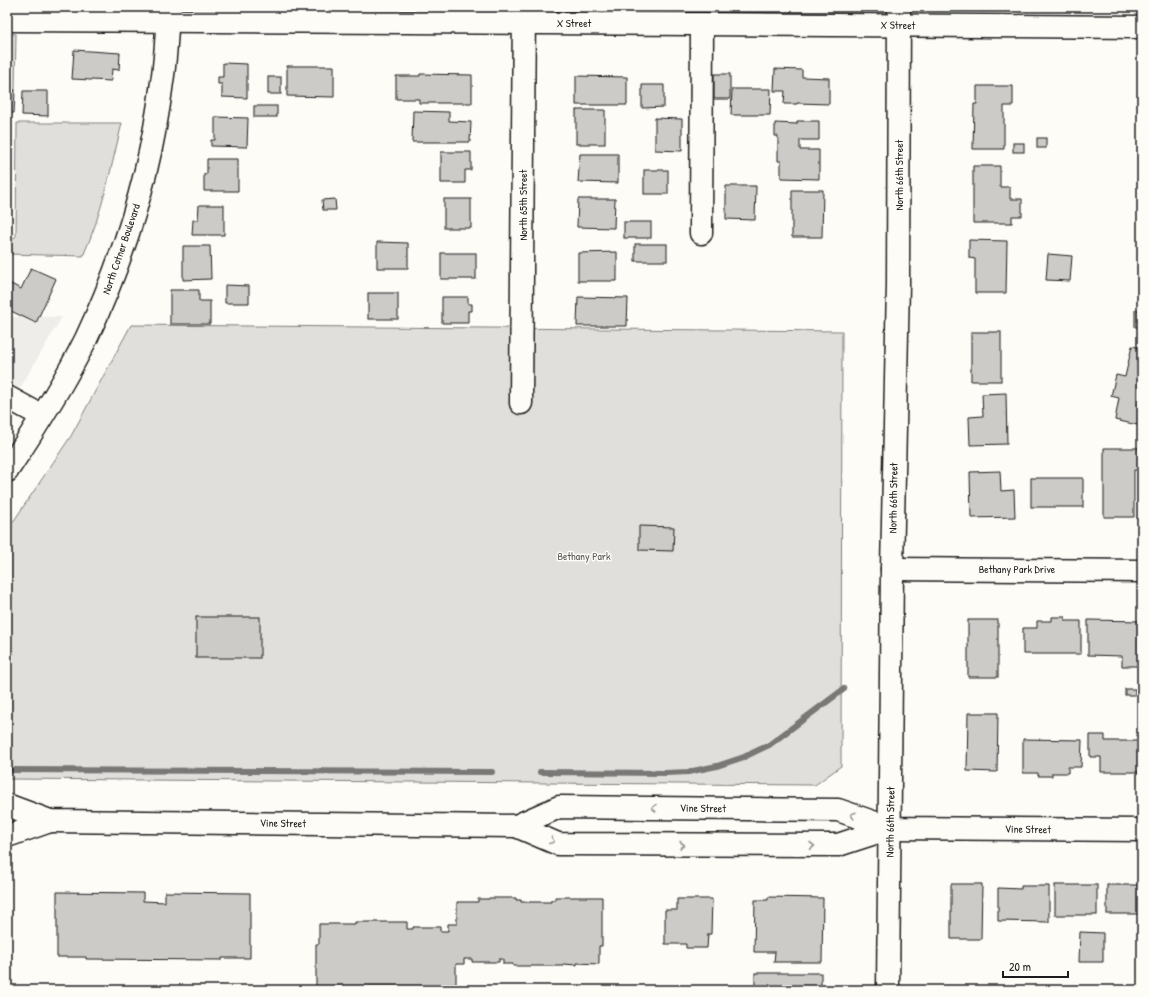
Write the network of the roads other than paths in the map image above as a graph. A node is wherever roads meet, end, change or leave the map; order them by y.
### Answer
1 (168, 14) edge
2 (524, 15) edge
3 (899, 16) edge
4 (7, 20) edge
5 (702, 24) junction
6 (1142, 27) edge
7 (702, 233) dead end
8 (7, 397) edge
9 (521, 403) dead end
10 (42, 416) junction
11 (7, 470) edge
12 (892, 569) junction
13 (1142, 571) edge
14 (7, 805) edge
15 (50, 821) junction
16 (516, 826) junction
17 (890, 828) junction
18 (1142, 830) edge
19 (7, 836) edge
20 (888, 990) edge

1 - 2 main road, X Street
1 - 4 main road, X Street
1 - 10 main road, North Cotner Boulevard
2 - 5 main road, X Street
2 - 9 main road, North 65th Street
3 - 5 main road, X Street
3 - 6 main road, X Street
3 - 12 main road, North 66th Street
5 - 7 main road
8 - 10 main road
10 - 11 main road, North Cotner Boulevard
12 - 13 main road, Bethany Park Drive
12 - 17 main road, North 66th Street
14 - 15 main road, Vine Street
15 - 16 main road, Vine Street
15 - 19 main road, Vine Street
16 -> 17 main road, Vine Street
17 -> 16 main road, Vine Street
17 - 18 main road, Vine Street
17 - 20 main road, North 66th Street

